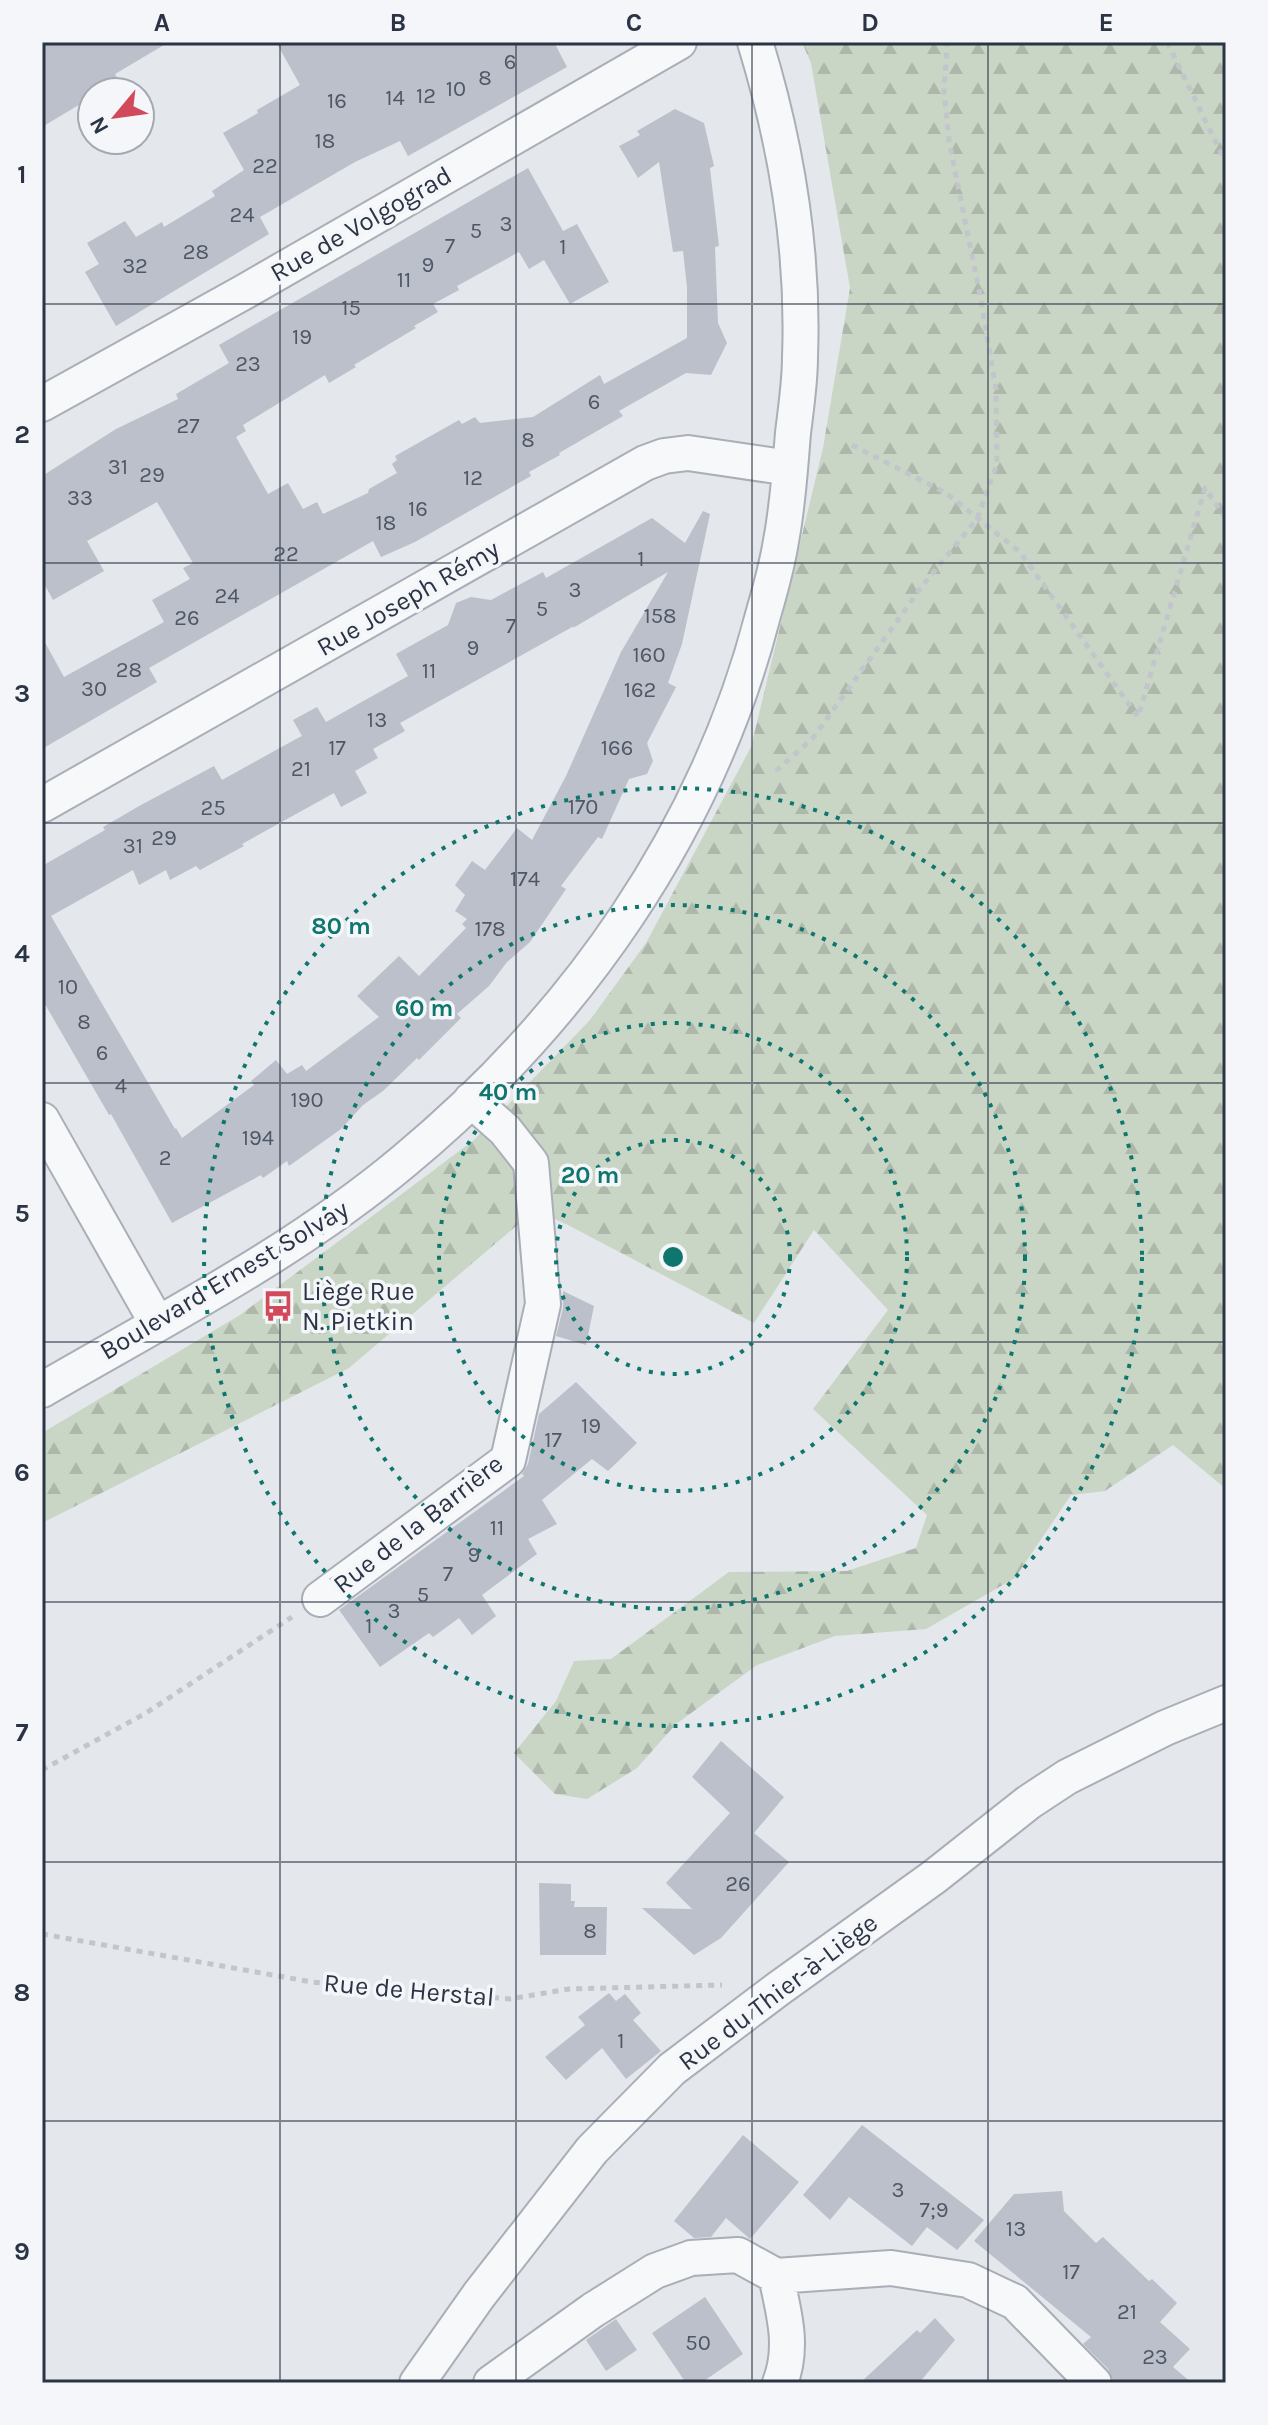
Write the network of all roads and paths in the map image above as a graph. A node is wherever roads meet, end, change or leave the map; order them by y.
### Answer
1 (679, 42) edge
2 (755, 42) edge
3 (947, 42) edge
4 (1167, 42) edge
5 (1226, 163) edge
6 (42, 404) edge
7 (852, 445) dead end
8 (790, 468) junction
9 (977, 519) junction
10 (1226, 519) edge
11 (776, 771) dead end
12 (42, 805) edge
13 (471, 1100) junction
14 (42, 1120) edge
15 (157, 1323) junction
16 (42, 1390) edge
17 (320, 1599) joint
18 (1226, 1703) edge
19 (42, 1770) edge
20 (42, 1934) edge
21 (778, 1989) junction
22 (776, 2276) junction
23 (417, 2383) edge
24 (491, 2383) edge
25 (780, 2383) edge
26 (1094, 2383) edge

1 - 6 street, Rue de Volgograd
2 - 8 street, Boulevard Ernest Solvay
3 - 9 path
4 - 5 path
7 - 9 path
8 - 12 street, Rue Joseph Rémy
8 - 13 street, Boulevard Ernest Solvay
9 - 10 path
9 - 11 path
13 - 15 street, Boulevard Ernest Solvay
13 - 17 street, Rue de la Barrière
14 - 15 street
15 - 16 street, Boulevard Ernest Solvay
17 - 19 path, Rue de la Barrière
18 - 21 street, Rue du Thier-à-Liège
20 - 21 path, Rue de Herstal
21 - 23 street, Rue du Thier-à-Liège
22 - 24 street
22 - 25 street
22 - 26 street

